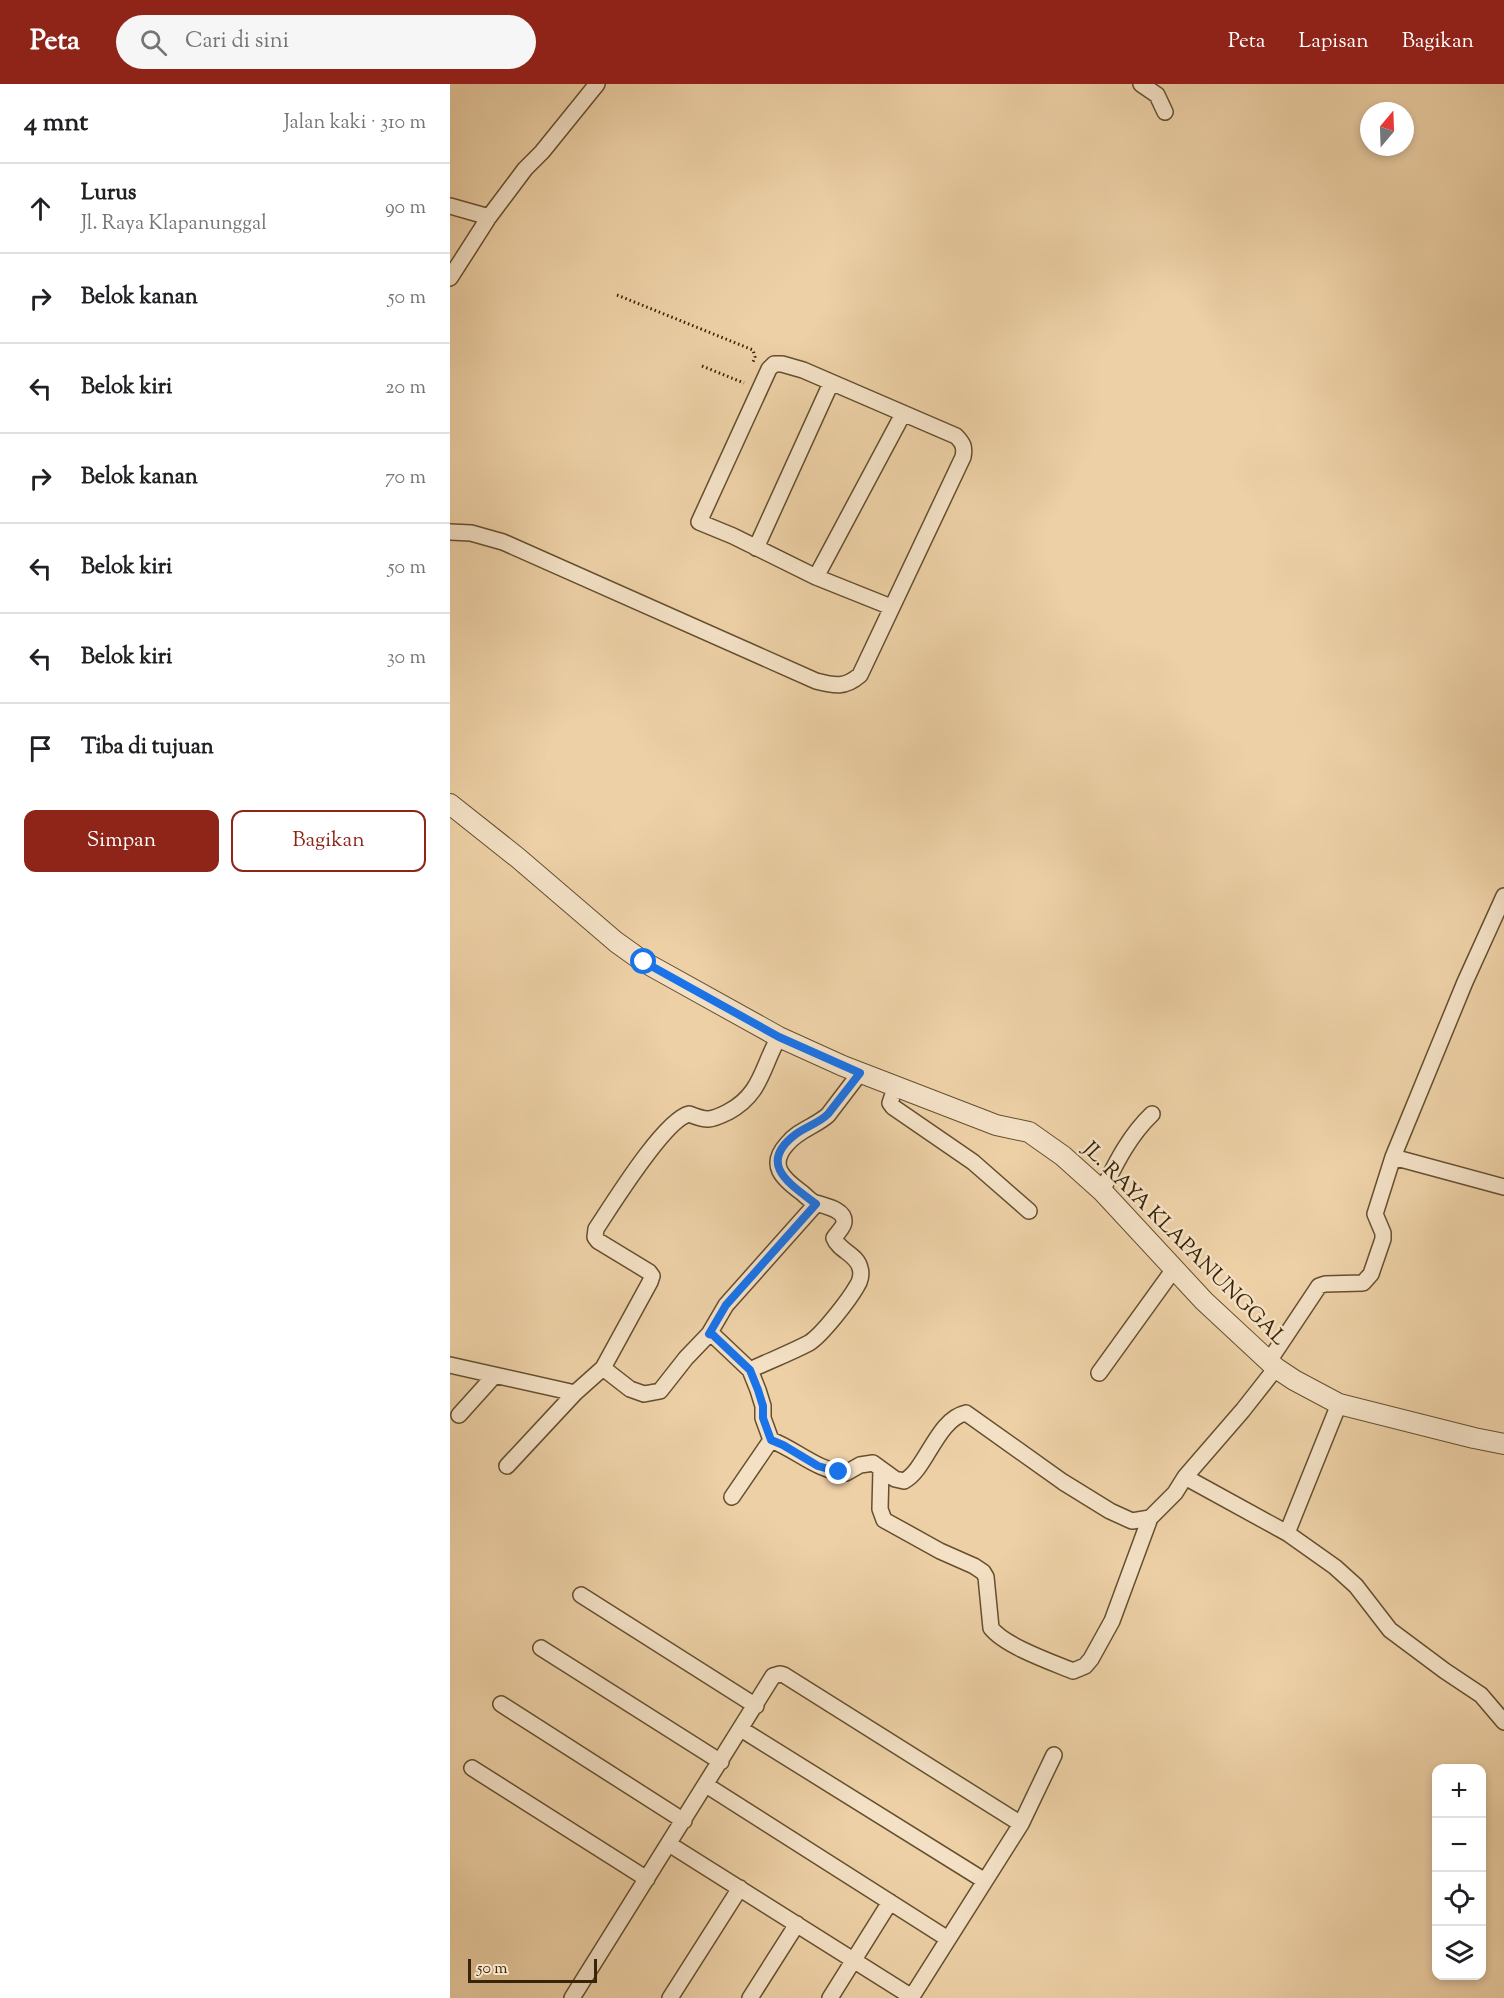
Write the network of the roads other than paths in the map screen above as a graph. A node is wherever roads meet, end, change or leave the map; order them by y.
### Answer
1 (597, 84) edge
2 (1141, 84) edge
3 (1165, 112) dead end
4 (450, 206) edge
5 (489, 217) junction
6 (450, 278) edge
7 (831, 383) junction
8 (903, 414) junction
9 (450, 532) edge
10 (756, 548) junction
11 (816, 577) junction
12 (891, 607) junction
13 (450, 804) edge
14 (1504, 896) edge
15 (779, 1037) junction
16 (860, 1073) junction
17 (904, 1090) junction
18 (1152, 1114) dead end
19 (1393, 1157) junction
20 (1504, 1187) edge
21 (1102, 1191) junction
22 (816, 1204) junction
23 (1029, 1211) dead end
24 (1174, 1269) junction
25 (709, 1334) junction
26 (1273, 1364) junction
27 (450, 1365) edge
28 (603, 1368) junction
29 (750, 1370) junction
30 (1100, 1373) dead end
31 (495, 1375) junction
32 (575, 1393) junction
33 (1339, 1404) junction
34 (459, 1415) dead end
35 (771, 1440) junction
36 (1504, 1444) edge
37 (507, 1466) dead end
38 (881, 1468) junction
39 (1185, 1477) junction
40 (732, 1497) dead end
41 (1150, 1518) junction
42 (1287, 1533) junction
43 (581, 1595) dead end
44 (541, 1648) dead end
45 (501, 1704) dead end
46 (756, 1706) junction
47 (1504, 1722) edge
48 (741, 1729) junction
49 (1054, 1755) dead end
50 (721, 1762) junction
51 (472, 1768) dead end
52 (706, 1785) junction
53 (684, 1821) junction
54 (1021, 1824) junction
55 (669, 1844) junction
56 (647, 1879) junction
57 (985, 1881) junction
58 (740, 1888) junction
59 (890, 1902) junction
60 (797, 1924) junction
61 (948, 1939) junction
62 (854, 1960) junction
63 (911, 1997) edge
64 (573, 1998) edge
65 (670, 1998) edge
66 (750, 1998) edge
67 (830, 1998) edge

1 - 5 street
2 - 3 street
4 - 5 street
5 - 6 street
7 - 8 street
7 - 10 street
7 - 10 street
8 - 11 street
8 - 12 street
9 - 12 street
10 - 11 street
11 - 12 street
13 - 15 street, JL. RAYA KLAPANUNGGAL
14 - 19 street
15 - 16 street, JL. RAYA KLAPANUNGGAL
15 - 28 street
16 - 17 street, JL. RAYA KLAPANUNGGAL
16 - 22 street
17 - 21 street, JL. RAYA KLAPANUNGGAL
17 - 23 street
18 - 21 street
19 - 20 street
19 - 26 street
21 - 24 street, JL. RAYA KLAPANUNGGAL
22 - 25 street
22 - 29 street
24 - 26 street, JL. RAYA KLAPANUNGGAL
24 - 30 street
25 - 28 street
25 - 29 street
26 - 33 street, JL. RAYA KLAPANUNGGAL
26 - 39 street
27 - 31 street
28 - 32 street
29 - 35 street
31 - 32 street
31 - 34 street
32 - 37 street
33 - 36 street, JL. RAYA KLAPANUNGGAL
33 - 42 street
35 - 38 street
35 - 40 street
38 - 41 street
38 - 41 street
39 - 41 street
39 - 42 street
42 - 47 street
43 - 46 street
44 - 50 street
45 - 53 street
46 - 48 street
46 - 54 street
48 - 50 street
48 - 57 street
49 - 54 street
50 - 52 street
51 - 56 street
52 - 53 street
52 - 59 street
53 - 55 street
54 - 57 street
55 - 56 street
55 - 58 street
56 - 64 street
57 - 61 street
58 - 60 street
58 - 65 street
59 - 61 street
59 - 62 street
60 - 62 street
60 - 66 street
61 - 63 street
62 - 63 street
62 - 67 street

